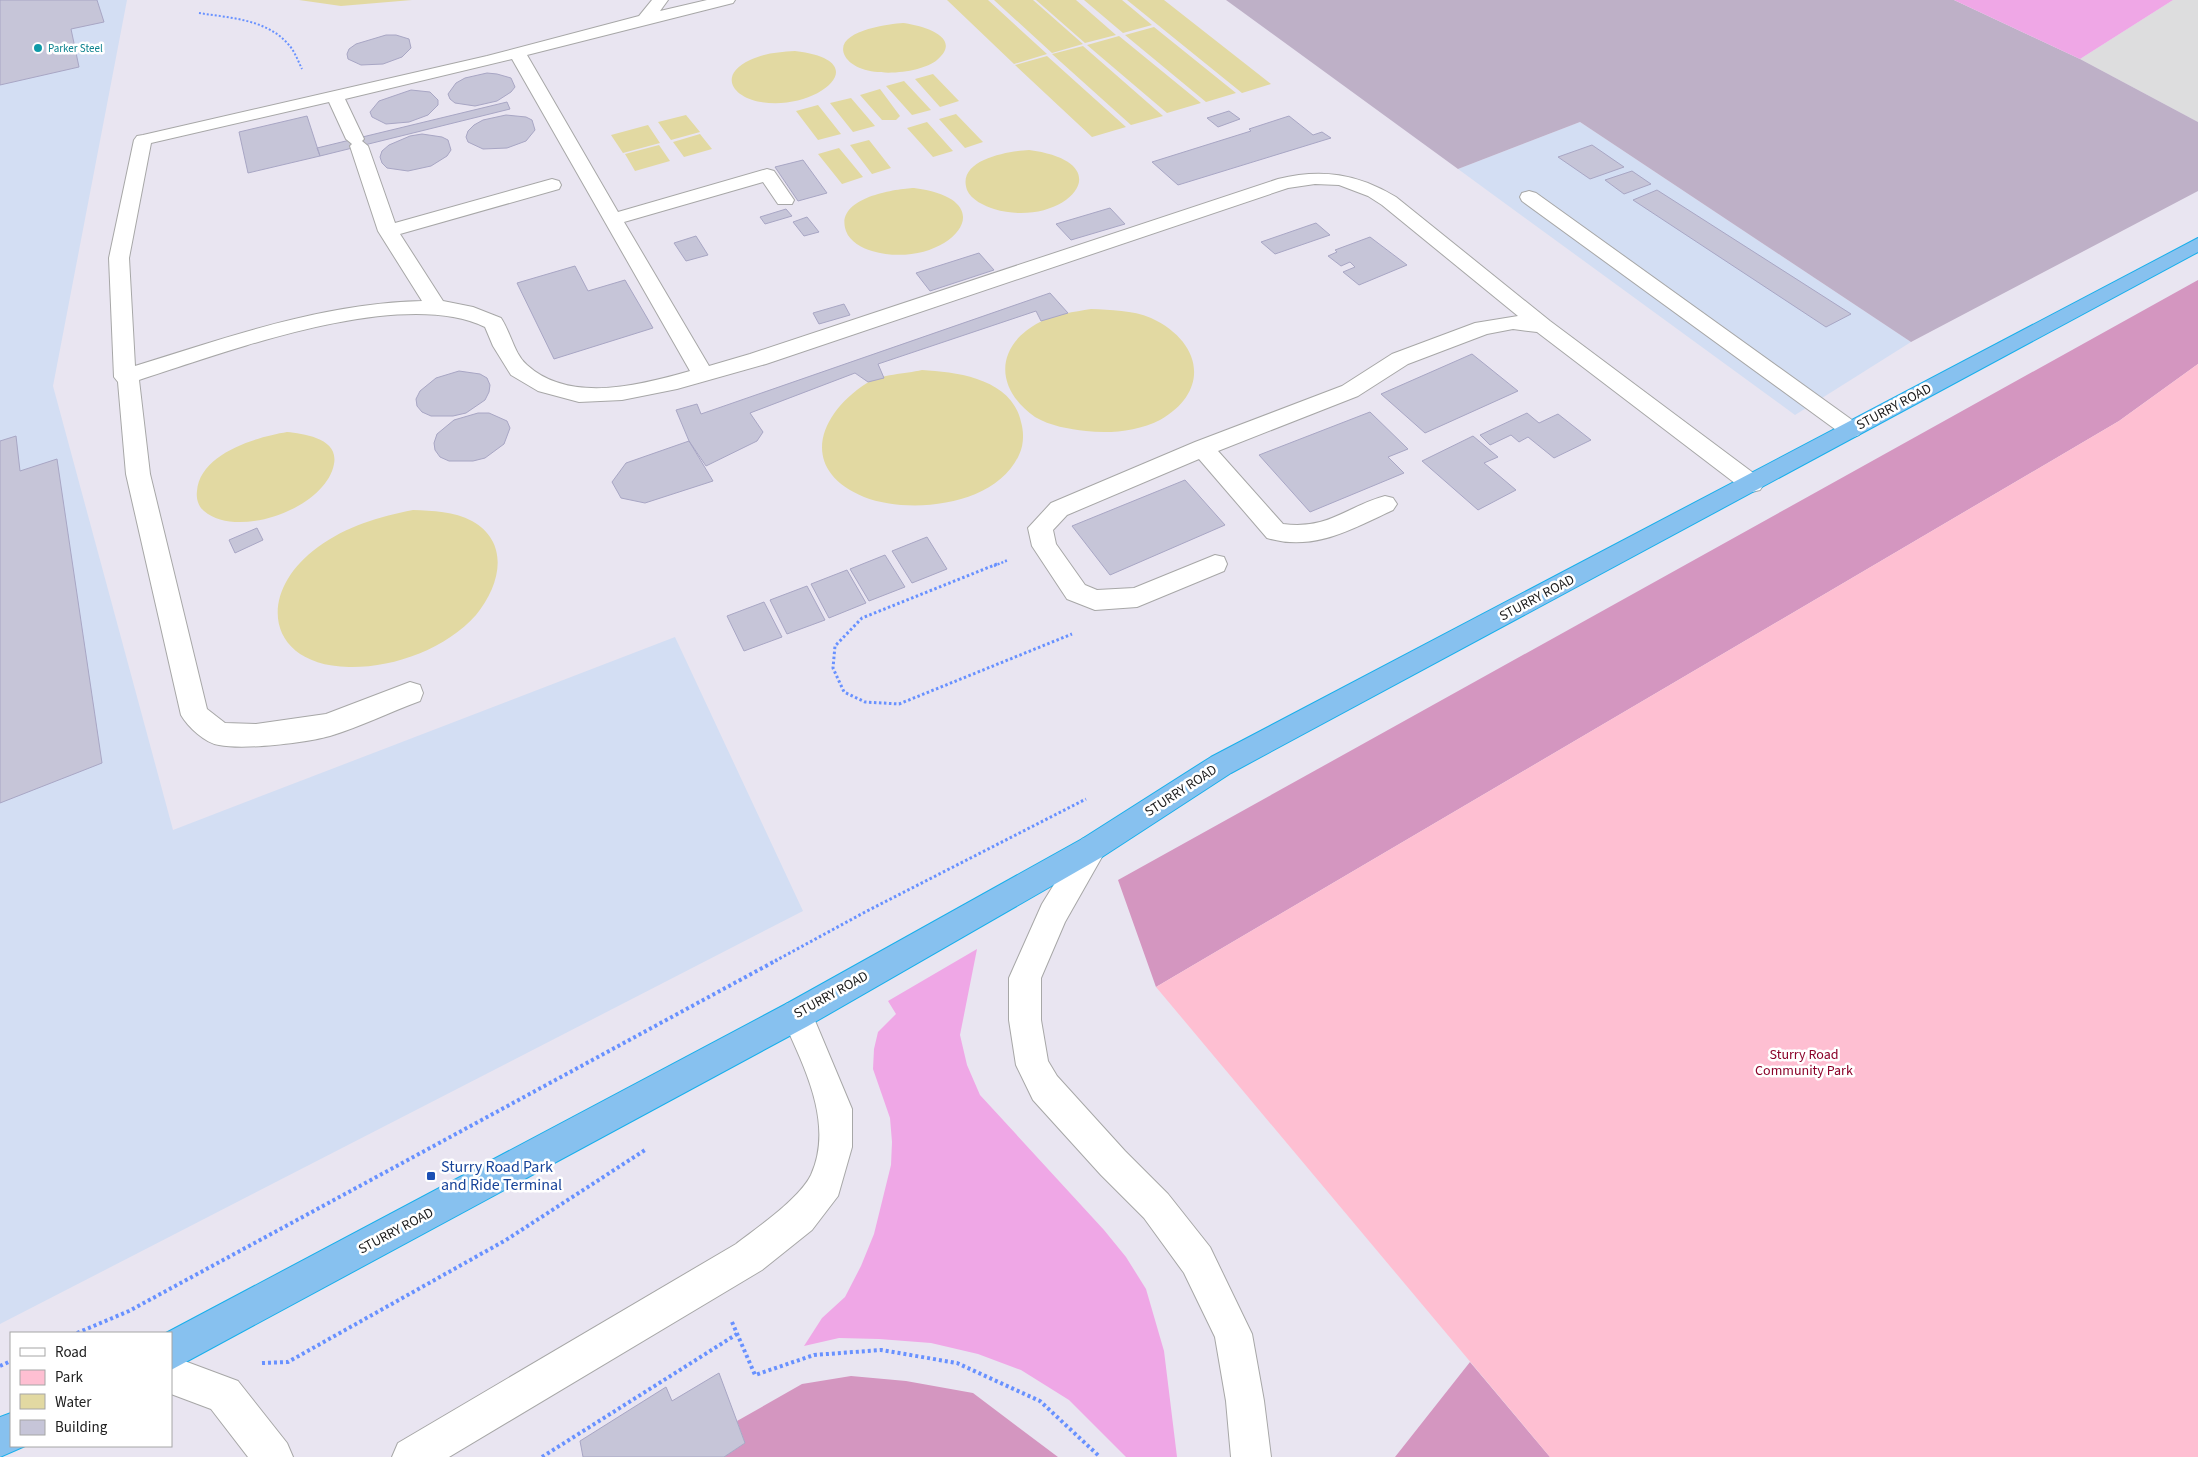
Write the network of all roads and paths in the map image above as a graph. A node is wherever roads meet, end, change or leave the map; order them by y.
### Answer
1 (660, 0) edge
2 (727, 0) edge
3 (198, 12) dead end
4 (645, 20) junction
5 (517, 52) junction
6 (335, 96) junction
7 (310, 101) junction
8 (552, 185) dead end
9 (1529, 197) dead end
10 (785, 200) dead end
11 (613, 219) junction
12 (388, 231) junction
13 (2198, 244) edge
14 (436, 307) junction
15 (1543, 326) junction
16 (703, 375) junction
17 (128, 376) junction
18 (1851, 430) junction
19 (1203, 448) junction
20 (1752, 484) junction
21 (1385, 504) dead end
22 (1044, 546) junction
23 (1215, 564) dead end
24 (1137, 597) junction
25 (410, 693) dead end
26 (1094, 795) dead end
27 (1092, 848) junction
28 (797, 1015) junction
29 (713, 1279) junction
30 (79, 1332) edge
31 (737, 1334) junction
32 (172, 1350) edge
33 (172, 1375) edge
34 (273, 1457) edge
35 (412, 1457) edge
36 (542, 1457) edge
37 (1100, 1457) edge
38 (1251, 1457) edge

1 - 4 lane
2 - 4 lane
3 - 7 path
4 - 5 lane
5 - 6 lane
5 - 11 lane
6 - 7 lane
6 - 12 lane
7 - 17 lane
8 - 12 lane
9 - 18 lane
10 - 11 lane
11 - 16 lane
12 - 14 lane
13 - 18 highway, STURRY ROAD
14 - 16 lane
14 - 17 lane
15 - 16 lane
15 - 19 lane
15 - 20 lane
17 - 25 lane
18 - 20 highway, STURRY ROAD
19 - 21 lane
19 - 22 lane
20 - 27 highway, STURRY ROAD
22 - 24 lane
22 - 24 path
23 - 24 lane
26 - 30 path
27 - 28 highway, STURRY ROAD
27 - 38 lane
28 - 29 lane
28 - 32 highway, STURRY ROAD
29 - 31 path
29 - 35 lane
31 - 36 path
31 - 37 path
33 - 34 lane

